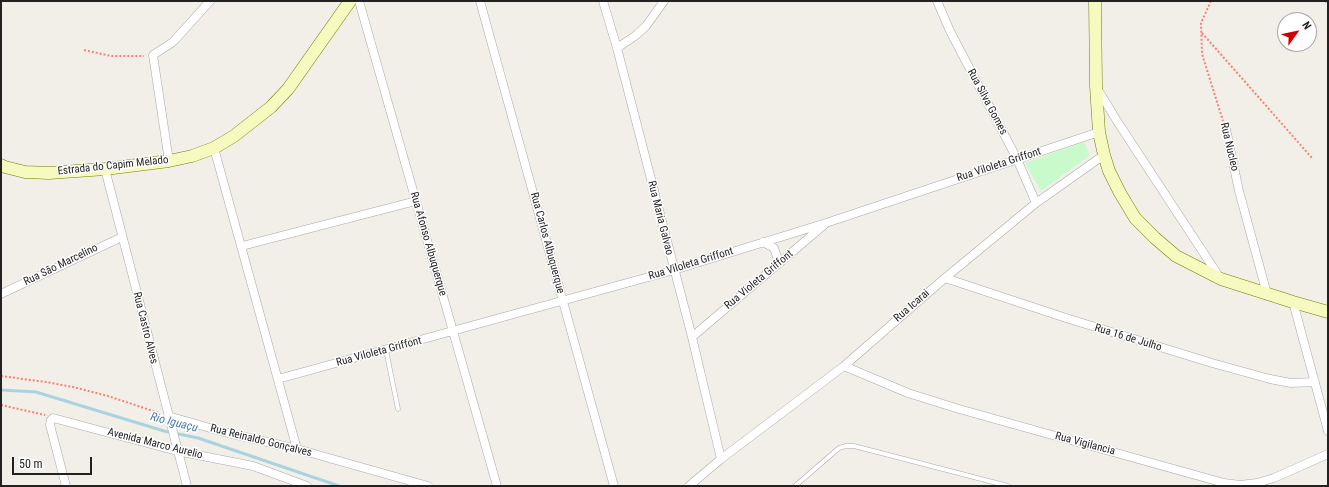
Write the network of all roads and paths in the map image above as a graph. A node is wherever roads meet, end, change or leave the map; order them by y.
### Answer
1 (210, 1) edge
2 (350, 1) edge
3 (359, 1) edge
4 (480, 1) edge
5 (603, 1) edge
6 (664, 1) edge
7 (937, 1) edge
8 (1095, 1) edge
9 (1211, 1) edge
10 (1325, 1) edge
11 (1328, 4) edge
12 (1202, 33) junction
13 (617, 48) junction
14 (84, 50) dead end
15 (153, 55) junction
16 (1096, 86) junction
17 (1226, 130) joint
18 (1099, 132) junction
19 (214, 148) junction
20 (1104, 155) junction
21 (1017, 159) junction
22 (1313, 159) dead end
23 (170, 160) junction
24 (2, 167) edge
25 (105, 169) junction
26 (416, 201) junction
27 (1036, 203) junction
28 (826, 223) junction
29 (122, 236) junction
30 (763, 242) junction
31 (242, 246) junction
32 (779, 263) junction
33 (674, 270) junction
34 (945, 278) junction
35 (1221, 279) junction
36 (1, 294) edge
37 (1267, 294) junction
38 (563, 300) junction
39 (1293, 302) junction
40 (1328, 312) edge
41 (452, 332) junction
42 (692, 337) junction
43 (386, 350) junction
44 (844, 366) junction
45 (1, 376) edge
46 (278, 379) junction
47 (1315, 382) junction
48 (2, 406) edge
49 (398, 409) dead end
50 (53, 418) junction
51 (1326, 418) edge
52 (168, 419) junction
53 (1328, 431) edge
54 (298, 450) junction
55 (177, 451) junction
56 (1328, 454) edge
57 (721, 459) junction
58 (285, 478) junction
59 (1255, 485) edge
60 (66, 486) edge
61 (187, 486) edge
62 (289, 486) edge
63 (307, 486) edge
64 (428, 486) edge
65 (497, 486) edge
66 (614, 486) edge
67 (689, 486) edge
68 (795, 486) edge
69 (1008, 486) edge

1 - 15 street
2 - 19 street, Estrada do Capim Melado
3 - 26 street, Rua Afonso Albuquerque
4 - 38 street, Rua Carlos Albuquerque
5 - 13 street, Rua Maria Galvao
6 - 13 street
7 - 21 street, Rua Silva Gomes
8 - 16 street
9 - 12 path, Rua Nucleo
10 - 11 path
12 - 17 path, Rua Nucleo
12 - 22 path
13 - 33 street, Rua Maria Galvao
14 - 15 path
15 - 23 street
16 - 18 street
16 - 35 street
17 - 37 street, Rua Nucleo
18 - 20 street
18 - 21 street, Rua Viloleta Griffont
19 - 23 street, Estrada do Capim Melado
19 - 31 street
20 - 27 street, Rua Icarai
20 - 35 street
21 - 27 street, Rua Silva Gomes
21 - 28 street, Rua Viloleta Griffont
23 - 25 street, Estrada do Capim Melado
24 - 25 street, Estrada do Capim Melado
25 - 29 street, Rua Castro Alves
26 - 31 street
26 - 41 street, Rua Afonso Albuquerque
27 - 34 street, Rua Icarai
28 - 30 street, Rua Viloleta Griffont
28 - 32 street, Rua Violeta Griffont
29 - 36 street, Rua Sāo Marcelino
29 - 52 street, Rua Castro Alves
30 - 32 street
30 - 33 street, Rua Viloleta Griffont
31 - 46 street
32 - 42 street, Rua Violeta Griffont
33 - 38 street, Rua Viloleta Griffont
33 - 42 street, Rua Maria Galvao
34 - 44 street, Rua Icarai
34 - 47 street, Rua 16 de Julho
35 - 37 street
37 - 39 street
38 - 41 street, Rua Viloleta Griffont
38 - 66 street, Rua Carlos Albuquerque
39 - 40 street
39 - 47 street
41 - 43 street, Rua Viloleta Griffont
41 - 65 street, Rua Afonso Albuquerque
42 - 57 street, Rua Maria Galvao
43 - 46 street, Rua Viloleta Griffont
43 - 49 lane
44 - 57 street, Rua Icarai
44 - 59 street, Rua Vigilancia
45 - 52 path
46 - 54 street
47 - 51 street
48 - 50 path
50 - 55 street, Avenida Marco Aurelio
50 - 60 street
51 - 53 street
52 - 54 street, Rua Reinaldo Gonçalves
52 - 55 street, Rua Castro Alves
54 - 64 street, Rua Reinaldo Gonçalves
55 - 58 street, Avenida Marco Aurelio
55 - 61 street, Rua Castro Alves
56 - 59 street, Rua Vigilancia
57 - 67 street, Rua Icarai
58 - 62 street
58 - 63 street, Avenida Marco Aurelio
68 - 69 lane

